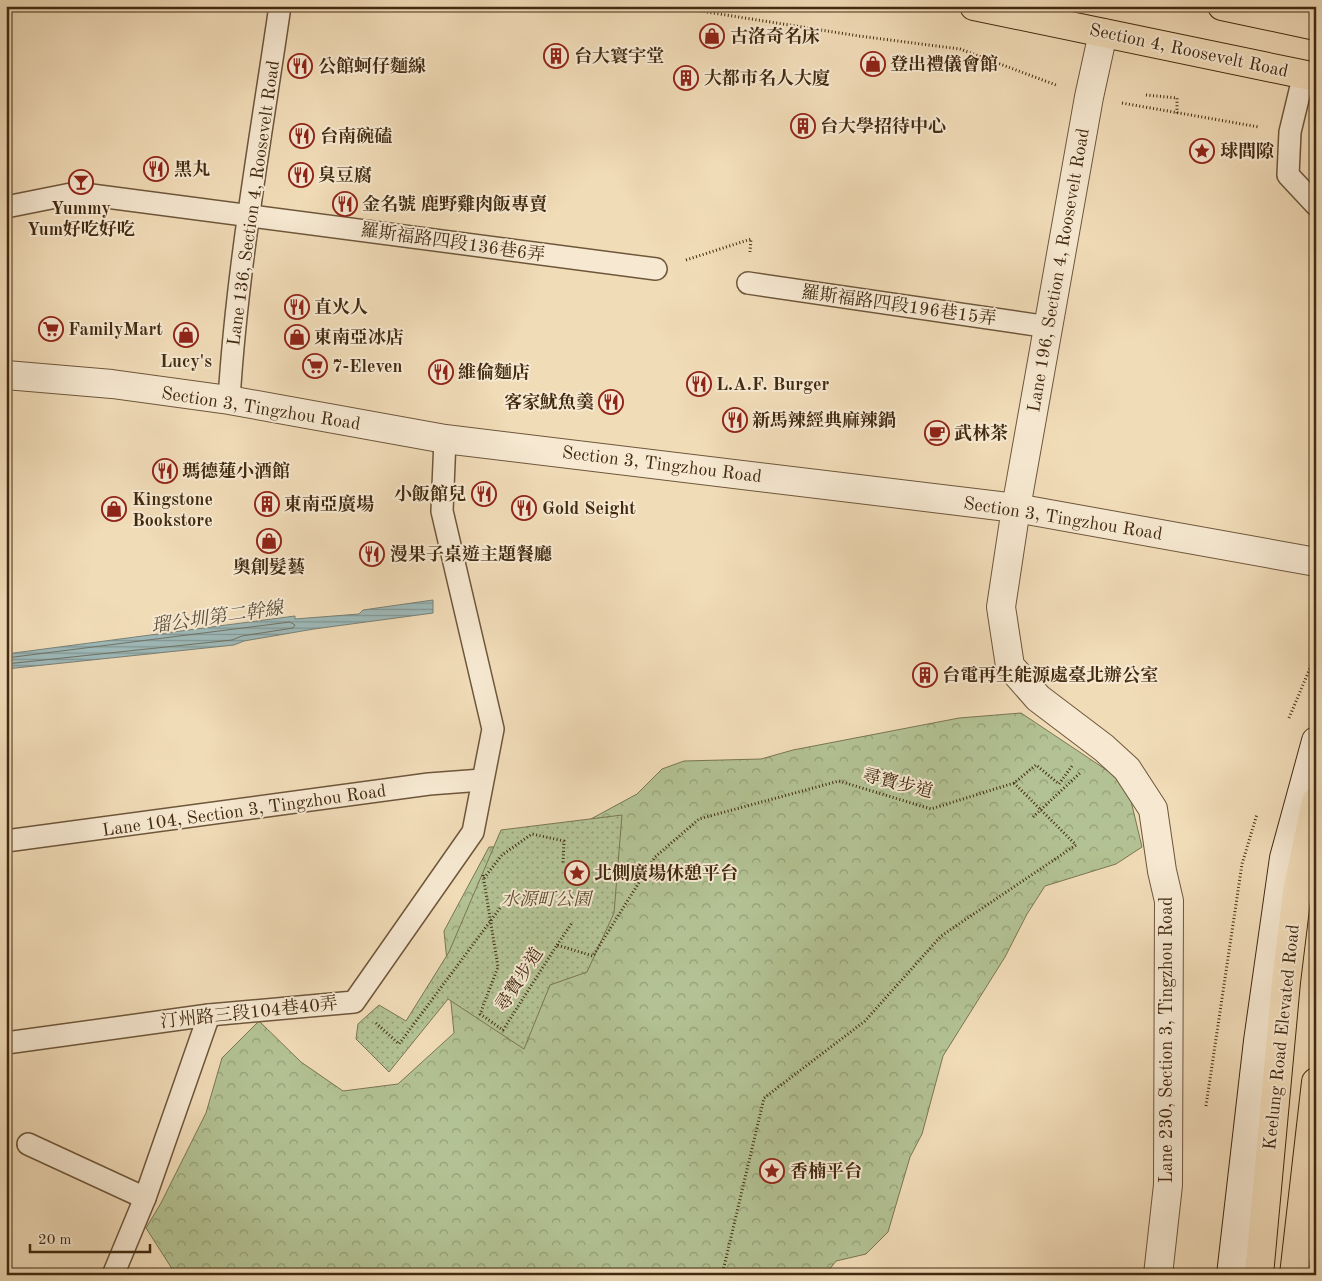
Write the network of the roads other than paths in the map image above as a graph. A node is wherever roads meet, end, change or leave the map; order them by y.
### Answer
1 (280, 6) edge
2 (974, 6) edge
3 (1222, 6) edge
4 (1310, 6) edge
5 (1316, 8) edge
6 (1316, 26) edge
7 (1103, 33) junction
8 (1310, 75) edge
9 (1316, 205) edge
10 (6, 207) edge
11 (250, 215) junction
12 (656, 270) road end
13 (748, 283) road end
14 (1049, 327) junction
15 (6, 375) edge
16 (229, 400) junction
17 (445, 439) junction
18 (1016, 508) junction
19 (1316, 562) edge
20 (1316, 741) edge
21 (482, 780) junction
22 (1316, 802) edge
23 (6, 842) edge
24 (209, 1015) junction
25 (6, 1043) edge
26 (1316, 1082) edge
27 (28, 1144) dead end
28 (145, 1198) junction
29 (113, 1275) edge
30 (1158, 1275) edge
31 (1231, 1275) edge
32 (1259, 1275) edge
33 (1294, 1275) edge

1 - 11 lane, Lane 136, Section 4, Roosevelt Road
2 - 7 main road, Section 4, Roosevelt Road
3 - 6 main road
4 - 5 main road
7 - 8 main road, Section 4, Roosevelt Road
7 - 14 street, Lane 196, Section 4, Roosevelt Road
8 - 9 lane
10 - 11 lane, 羅斯福路四段136巷6弄
11 - 12 lane, 羅斯福路四段136巷6弄
11 - 16 lane, Lane 136, Section 4, Roosevelt Road
13 - 14 lane, 羅斯福路四段196巷15弄
14 - 18 street, Lane 196, Section 4, Roosevelt Road
15 - 16 street, Section 3, Tingzhou Road
16 - 17 street, Section 3, Tingzhou Road
17 - 18 street, Section 3, Tingzhou Road
17 - 21 lane, 汀州路三段104巷40弄
18 - 19 street, Section 3, Tingzhou Road
18 - 30 street, Lane 230, Section 3, Tingzhou Road
20 - 31 street
21 - 23 lane, Lane 104, Section 3, Tingzhou Road
21 - 24 lane, 汀州路三段104巷40弄
22 - 32 main road, Keelung Road Elevated Road
24 - 25 lane, 汀州路三段104巷40弄
24 - 28 lane
26 - 33 main road
27 - 28 lane
28 - 29 lane

